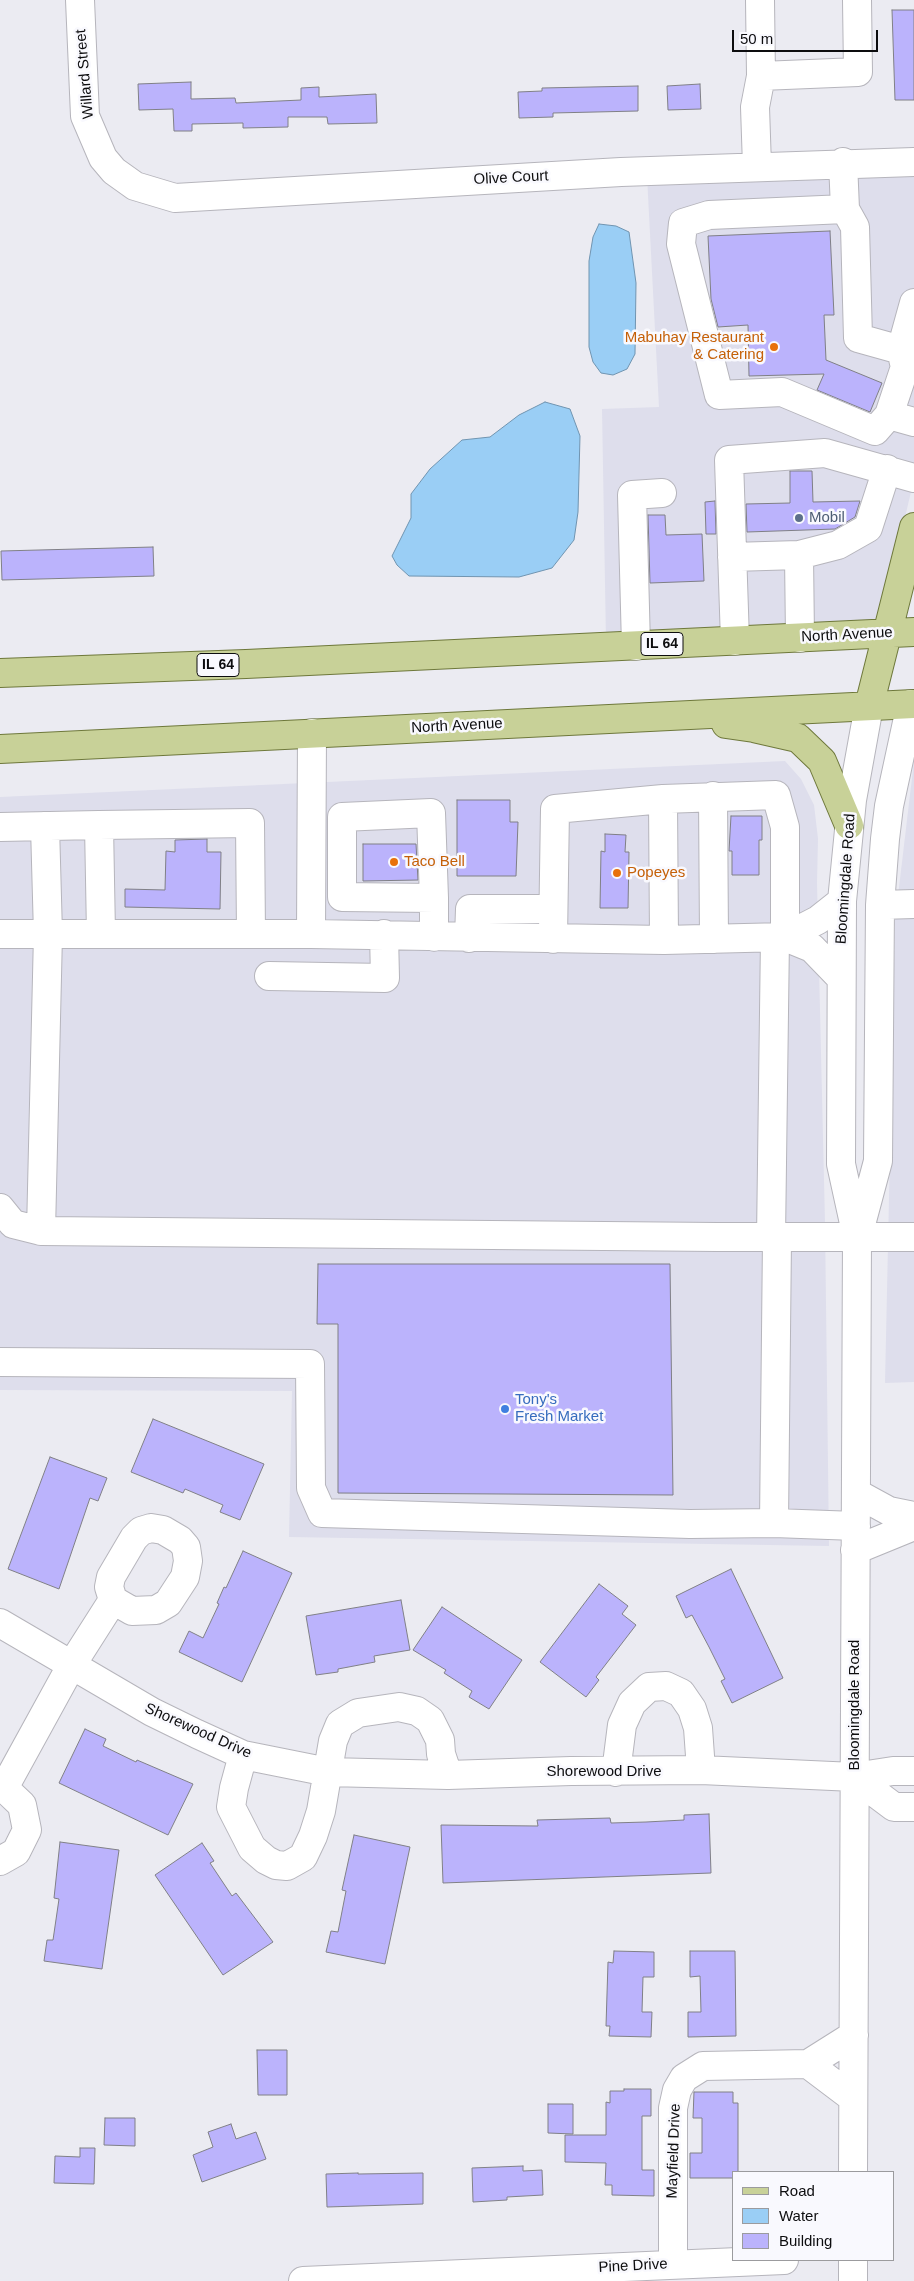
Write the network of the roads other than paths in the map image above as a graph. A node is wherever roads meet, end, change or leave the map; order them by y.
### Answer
1 (80, 0) edge
2 (760, 0) edge
3 (857, 0) edge
4 (761, 76) junction
5 (843, 162) junction
6 (914, 162) edge
7 (757, 166) junction
8 (114, 171) joint
9 (845, 209) junction
10 (914, 303) edge
11 (901, 350) junction
12 (902, 419) edge
13 (887, 470) junction
14 (914, 478) edge
15 (662, 494) dead end
16 (914, 527) edge
17 (799, 555) junction
18 (732, 557) junction
19 (901, 633) edge
20 (800, 638) junction
21 (735, 641) junction
22 (636, 646) junction
23 (0, 673) edge
24 (913, 700) edge
25 (869, 706) junction
26 (658, 716) junction
27 (312, 733) junction
28 (0, 749) edge
29 (724, 796) junction
30 (663, 799) junction
31 (849, 824) junction
32 (100, 825) junction
33 (45, 826) junction
34 (0, 827) edge
35 (434, 898) junction
36 (842, 901) junction
37 (914, 904) edge
38 (880, 905) junction
39 (552, 909) junction
40 (0, 934) edge
41 (48, 934) junction
42 (101, 934) junction
43 (251, 934) junction
44 (311, 934) junction
45 (384, 934) junction
46 (434, 937) junction
47 (780, 937) junction
48 (469, 938) junction
49 (553, 939) junction
50 (714, 939) junction
51 (664, 940) junction
52 (269, 976) dead end
53 (841, 978) junction
54 (0, 1208) edge
55 (41, 1231) junction
56 (857, 1237) junction
57 (914, 1237) edge
58 (774, 1238) junction
59 (0, 1362) edge
60 (856, 1492) junction
61 (914, 1516) edge
62 (774, 1523) junction
63 (914, 1526) edge
64 (855, 1538) junction
65 (113, 1600) dead end
66 (0, 1623) edge
67 (71, 1666) junction
68 (243, 1755) junction
69 (701, 1770) junction
70 (914, 1771) edge
71 (328, 1772) junction
72 (616, 1772) junction
73 (448, 1775) junction
74 (854, 1777) junction
75 (2, 1788) edge
76 (914, 1807) edge
77 (0, 1861) edge
78 (854, 2035) junction
79 (808, 2064) junction
80 (853, 2098) junction
81 (853, 2171) edge
82 (756, 2261) edge
83 (853, 2261) edge
84 (673, 2264) junction
85 (303, 2281) edge
86 (853, 2281) edge

1 - 8 street, Willard Street
2 - 4 street
3 - 4 street
4 - 7 street
5 - 6 street, Olive Court
5 - 7 street, Olive Court
5 - 9 street
7 - 8 street, Olive Court
9 - 11 street
9 - 12 street
10 - 11 street
11 - 12 street
13 - 14 street
13 - 17 street
13 - 18 street
15 - 22 street
16 - 19 main road, Bloomingdale Road
17 - 18 street
17 - 20 street
18 - 21 street
19 - 20 main road, North Avenue / IL 64
19 - 25 main road, Bloomingdale Road
20 - 21 main road, North Avenue / IL 64
21 - 22 main road, North Avenue / IL 64
22 - 23 main road, North Avenue / IL 64
24 - 25 main road, North Avenue
24 - 38 street, Bloomingdale Road
25 - 26 main road, North Avenue
25 - 31 street, Bloomingdale Road
26 - 27 main road, North Avenue
26 - 31 main road
27 - 28 main road, North Avenue
27 - 44 street
29 - 30 street
29 - 47 street
29 - 50 street
30 - 39 street
30 - 51 street
31 - 36 street, Bloomingdale Road
32 - 33 street
32 - 42 street
32 - 43 street
33 - 34 street
33 - 41 street
35 - 35 street
35 - 46 street
36 - 47 street
36 - 53 street, Bloomingdale Road
37 - 38 street
38 - 56 street, Bloomingdale Road
39 - 48 street
39 - 49 street
40 - 41 street
41 - 42 street
41 - 55 street
42 - 43 street
43 - 44 street
44 - 45 street
45 - 46 street
45 - 52 street
46 - 48 street
47 - 50 street
47 - 53 street
47 - 58 street
48 - 49 street
49 - 51 street
50 - 51 street
53 - 56 street, Bloomingdale Road
54 - 55 street
55 - 58 street
56 - 57 street
56 - 58 street
56 - 60 street, Bloomingdale Road
58 - 62 street
59 - 62 street
60 - 61 street
60 - 64 street, Bloomingdale Road
62 - 64 street
63 - 64 street
64 - 74 street, Bloomingdale Road
65 - 67 street
66 - 67 street, Shorewood Drive
67 - 68 street, Shorewood Drive
67 - 75 street
68 - 71 street, Shorewood Drive
68 - 71 street
69 - 72 street, Shorewood Drive
69 - 72 street
69 - 74 street, Shorewood Drive
70 - 74 street, Shorewood Drive
71 - 73 street, Shorewood Drive
71 - 73 street
72 - 73 street, Shorewood Drive
74 - 76 street
74 - 78 street, Bloomingdale Road
75 - 77 street
78 - 79 street
78 - 80 street, Bloomingdale Road
79 - 80 street
79 - 84 street, Mayfield Drive
80 - 81 street, Bloomingdale Road
82 - 84 street, Pine Drive
83 - 86 street
84 - 85 street, Pine Drive

